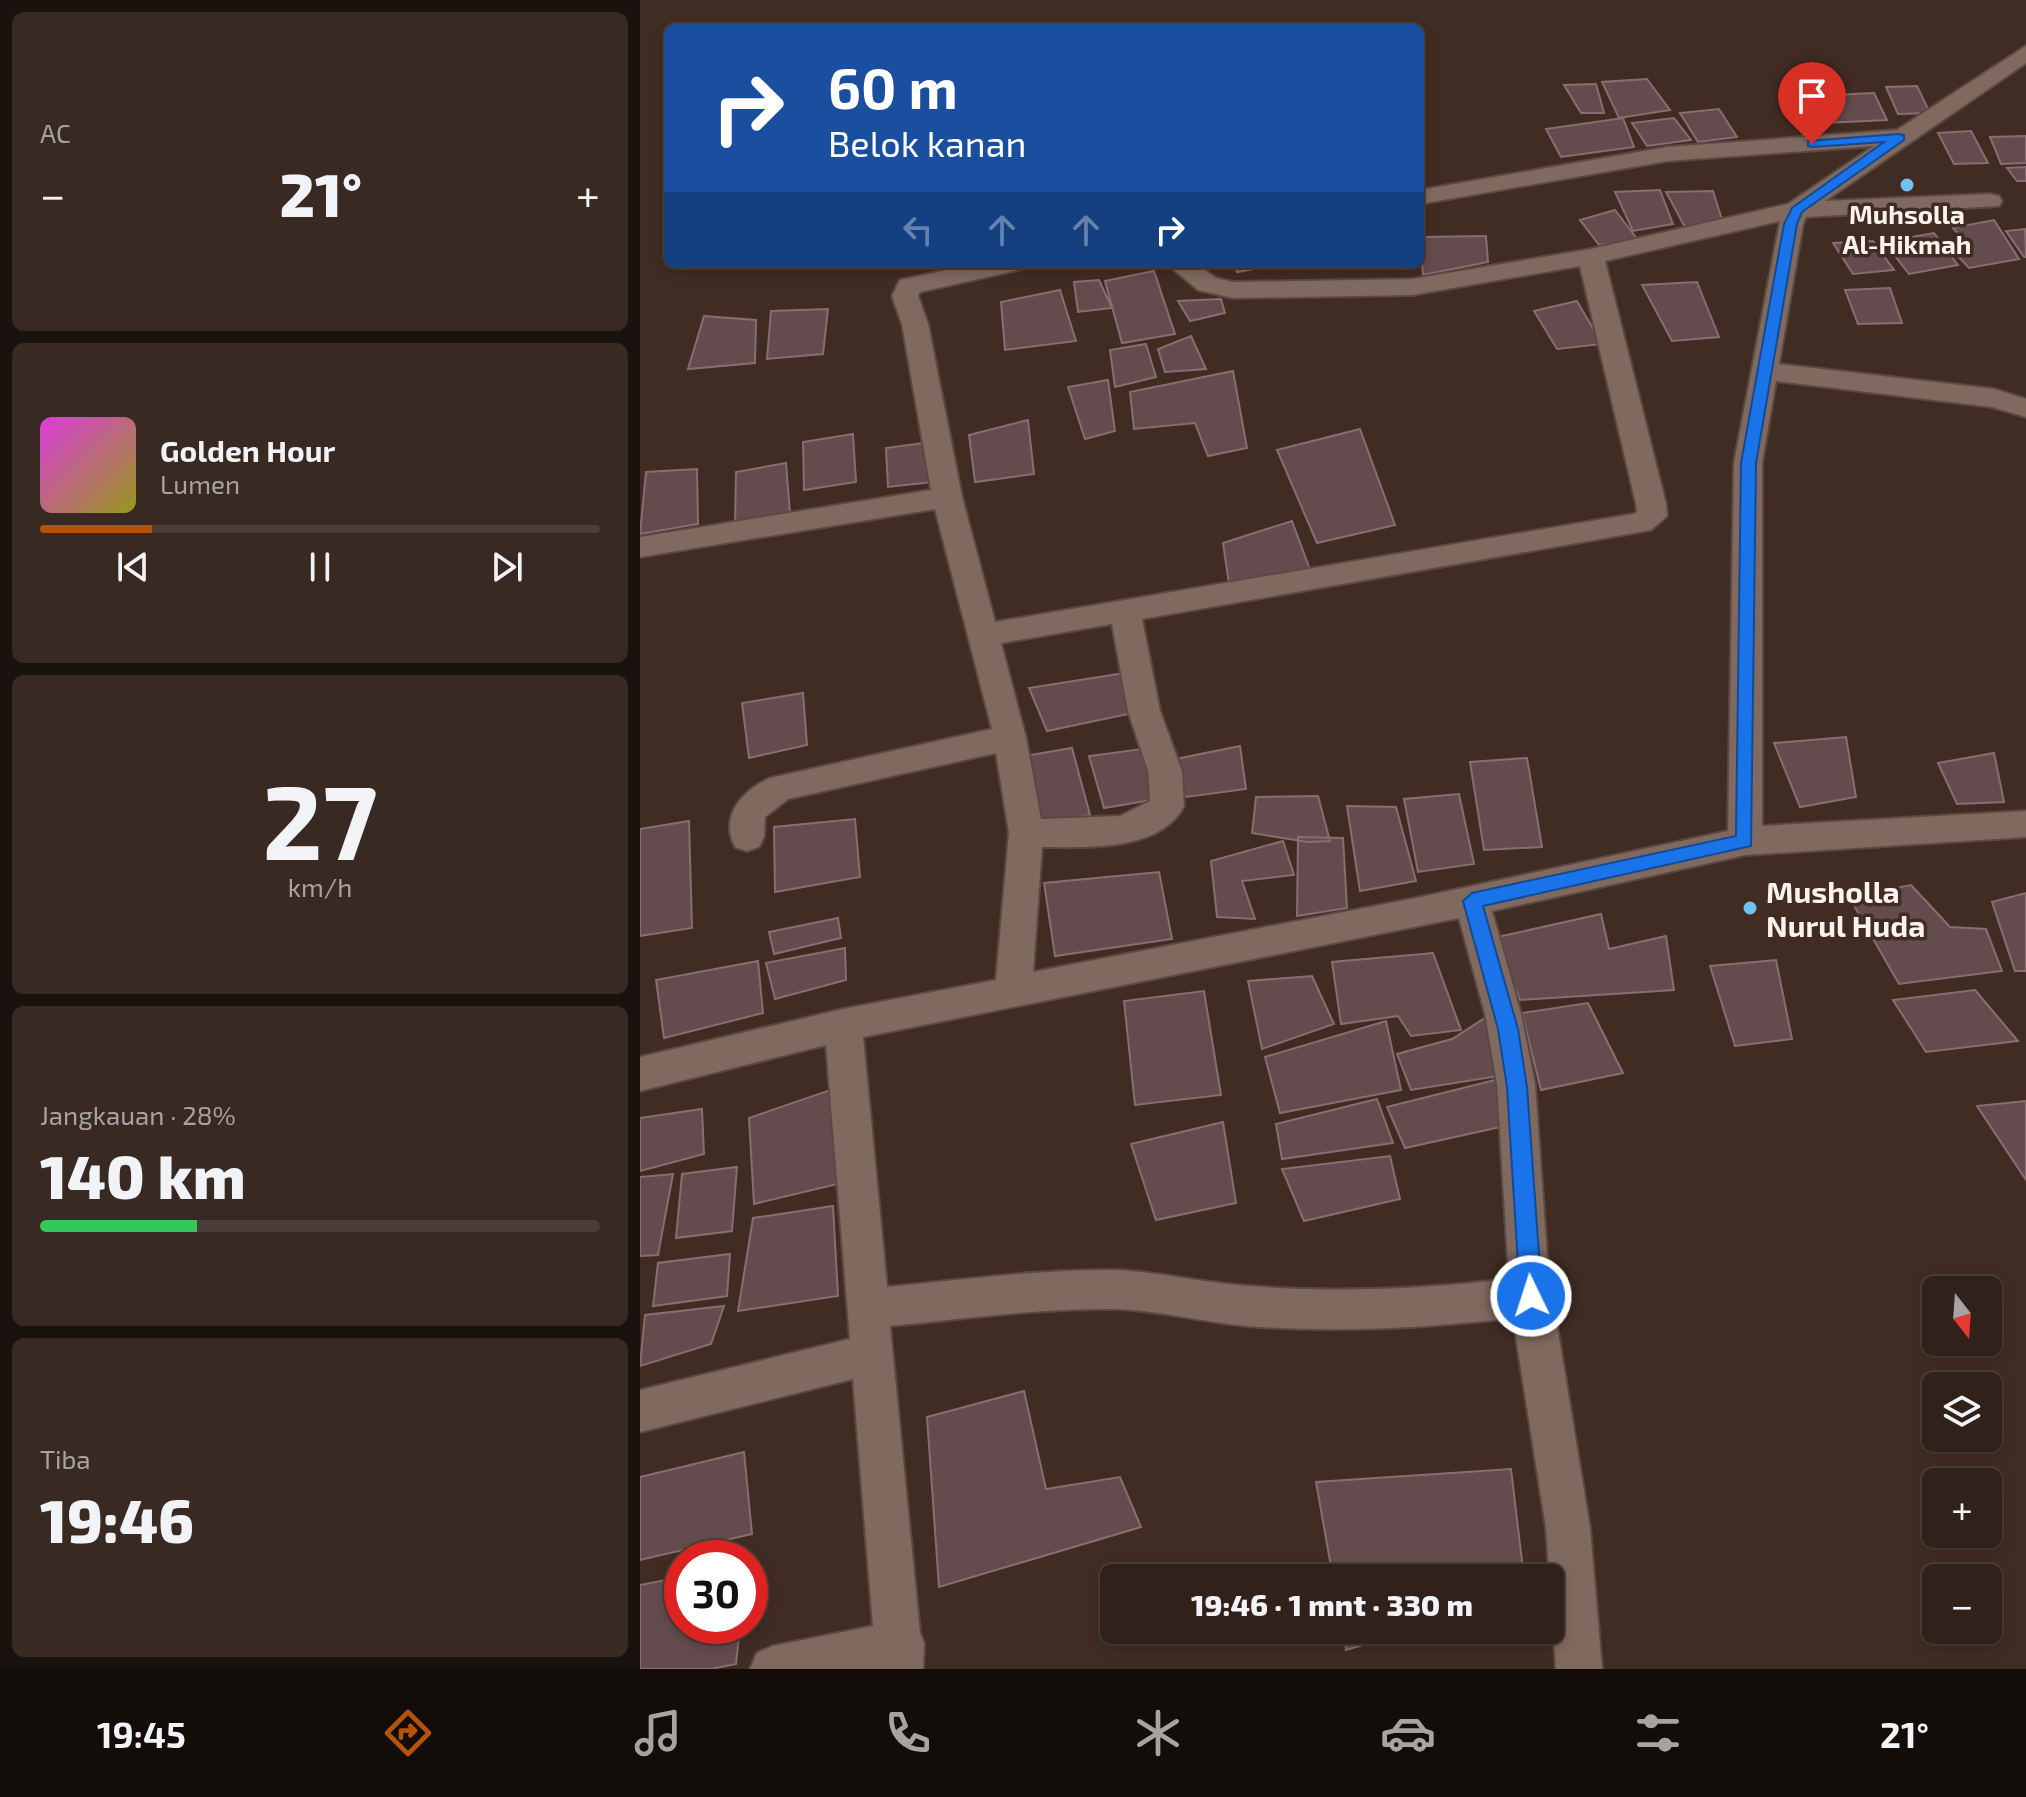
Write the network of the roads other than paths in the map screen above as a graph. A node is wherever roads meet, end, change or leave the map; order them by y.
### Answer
1 (2026, 53) edge
2 (1899, 137) junction
3 (1424, 196) edge
4 (1990, 201) dead end
5 (1796, 210) junction
6 (1591, 257) junction
7 (990, 268) edge
8 (1185, 268) edge
9 (1765, 371) junction
10 (2026, 408) edge
11 (947, 497) junction
12 (640, 547) edge
13 (1125, 610) junction
14 (984, 635) junction
15 (1010, 738) junction
16 (2026, 824) edge
17 (1026, 833) junction
18 (747, 837) dead end
19 (1745, 841) junction
20 (1472, 901) junction
21 (1013, 992) junction
22 (843, 1025) junction
23 (640, 1074) edge
24 (1531, 1296) junction
25 (869, 1308) junction
26 (873, 1354) junction
27 (640, 1411) edge
28 (900, 1656) edge
29 (773, 1669) edge
30 (1579, 1669) edge

1 - 2 street
2 - 3 street
2 - 5 street
4 - 5 street
5 - 6 street
5 - 9 street
6 - 8 street
6 - 13 street
7 - 11 street
9 - 10 street
9 - 19 street
11 - 12 street
11 - 14 street
13 - 14 street
13 - 17 street
14 - 15 street
15 - 17 street
15 - 18 street
16 - 19 street
17 - 21 street
19 - 20 street
20 - 21 street
20 - 24 street
21 - 22 street
22 - 23 street
22 - 25 street
24 - 25 street
24 - 30 street
25 - 26 street
26 - 27 street
26 - 28 street
28 - 29 street

